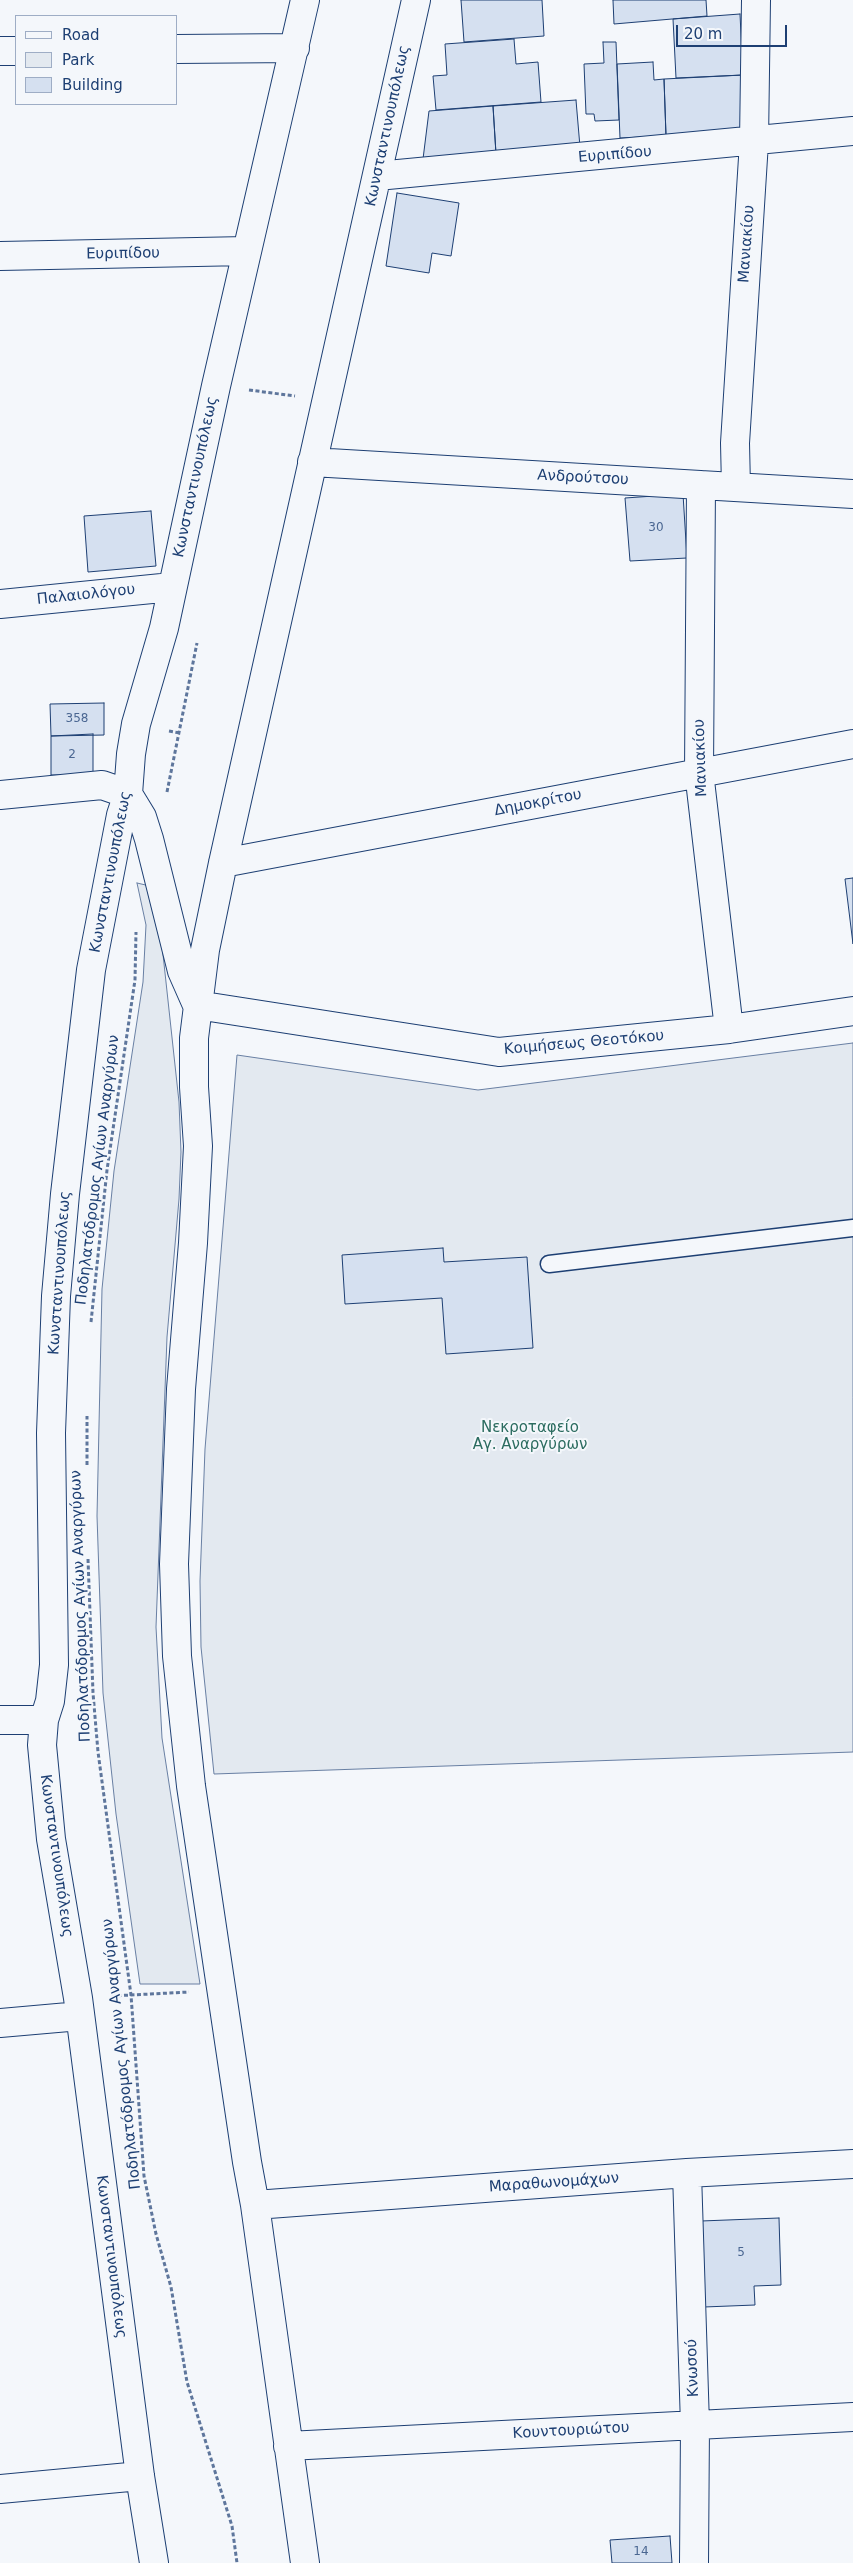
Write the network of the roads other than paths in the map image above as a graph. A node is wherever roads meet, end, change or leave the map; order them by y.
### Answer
1 (305, 0) edge
2 (416, 0) edge
3 (756, 0) edge
4 (294, 48) junction
5 (178, 49) edge
6 (0, 51) edge
7 (15, 51) edge
8 (853, 131) edge
9 (754, 142) junction
10 (377, 176) junction
11 (246, 252) junction
12 (0, 256) edge
13 (312, 462) junction
14 (700, 485) junction
15 (736, 487) junction
16 (853, 494) edge
17 (172, 587) junction
18 (0, 604) edge
19 (853, 744) edge
20 (700, 772) junction
21 (128, 794) junction
22 (0, 795) edge
23 (223, 863) junction
24 (197, 1005) junction
25 (853, 1011) edge
26 (729, 1029) junction
27 (853, 1228) edge
28 (549, 1264) dead end
29 (0, 1720) edge
30 (44, 1720) junction
31 (79, 2007) junction
32 (0, 2023) edge
33 (853, 2164) edge
34 (687, 2173) junction
35 (255, 2206) junction
36 (853, 2417) edge
37 (694, 2425) junction
38 (288, 2446) junction
39 (140, 2476) junction
40 (0, 2489) edge
41 (154, 2563) edge
42 (305, 2563) edge
43 (694, 2563) edge

1 - 4 street, Κωνσταντινουπόλεως
2 - 10 street, Κωνσταντινουπόλεως
3 - 9 street, Μανιακίου
4 - 5 street
4 - 11 street, Κωνσταντινουπόλεως
6 - 7 street
8 - 9 street, Ευριπίδου
9 - 10 street, Ευριπίδου
9 - 15 street, Μανιακίου
10 - 13 street, Κωνσταντινουπόλεως
11 - 12 street, Ευριπίδου
11 - 17 street, Κωνσταντινουπόλεως
13 - 14 street, Ανδρούτσου
13 - 23 street, Κωνσταντινουπόλεως
14 - 15 street, Ανδρούτσου
14 - 20 street, Μανιακίου
15 - 16 street, Ανδρούτσου
17 - 18 street, Παλαιολόγου
17 - 21 street, Κωνσταντινουπόλεως
19 - 20 street, Δημοκρίτου
20 - 23 street, Δημοκρίτου
20 - 26 street, Μανιακίου
21 - 22 street
21 - 24 street
21 - 30 street, Κωνσταντινουπόλεως
23 - 24 street, Κωνσταντινουπόλεως
24 - 26 street, Κοιμήσεως Θεοτόκου
24 - 35 street, Κωνσταντινουπόλεως
25 - 26 street, Κοιμήσεως Θεοτόκου
27 - 28 lane
29 - 30 street
30 - 31 street, Κωνσταντινουπόλεως
31 - 32 street
31 - 39 street, Κωνσταντινουπόλεως
33 - 34 street, Μαραθωνομάχων
34 - 35 street, Μαραθωνομάχων
34 - 37 street, Κνωσού
35 - 38 street, Κωνσταντινουπόλεως
36 - 37 street, Κουντουριώτου
37 - 38 street, Κουντουριώτου
37 - 43 street, Κνωσού
38 - 42 street, Κωνσταντινουπόλεως
39 - 40 street
39 - 41 street, Κωνσταντινουπόλεως

